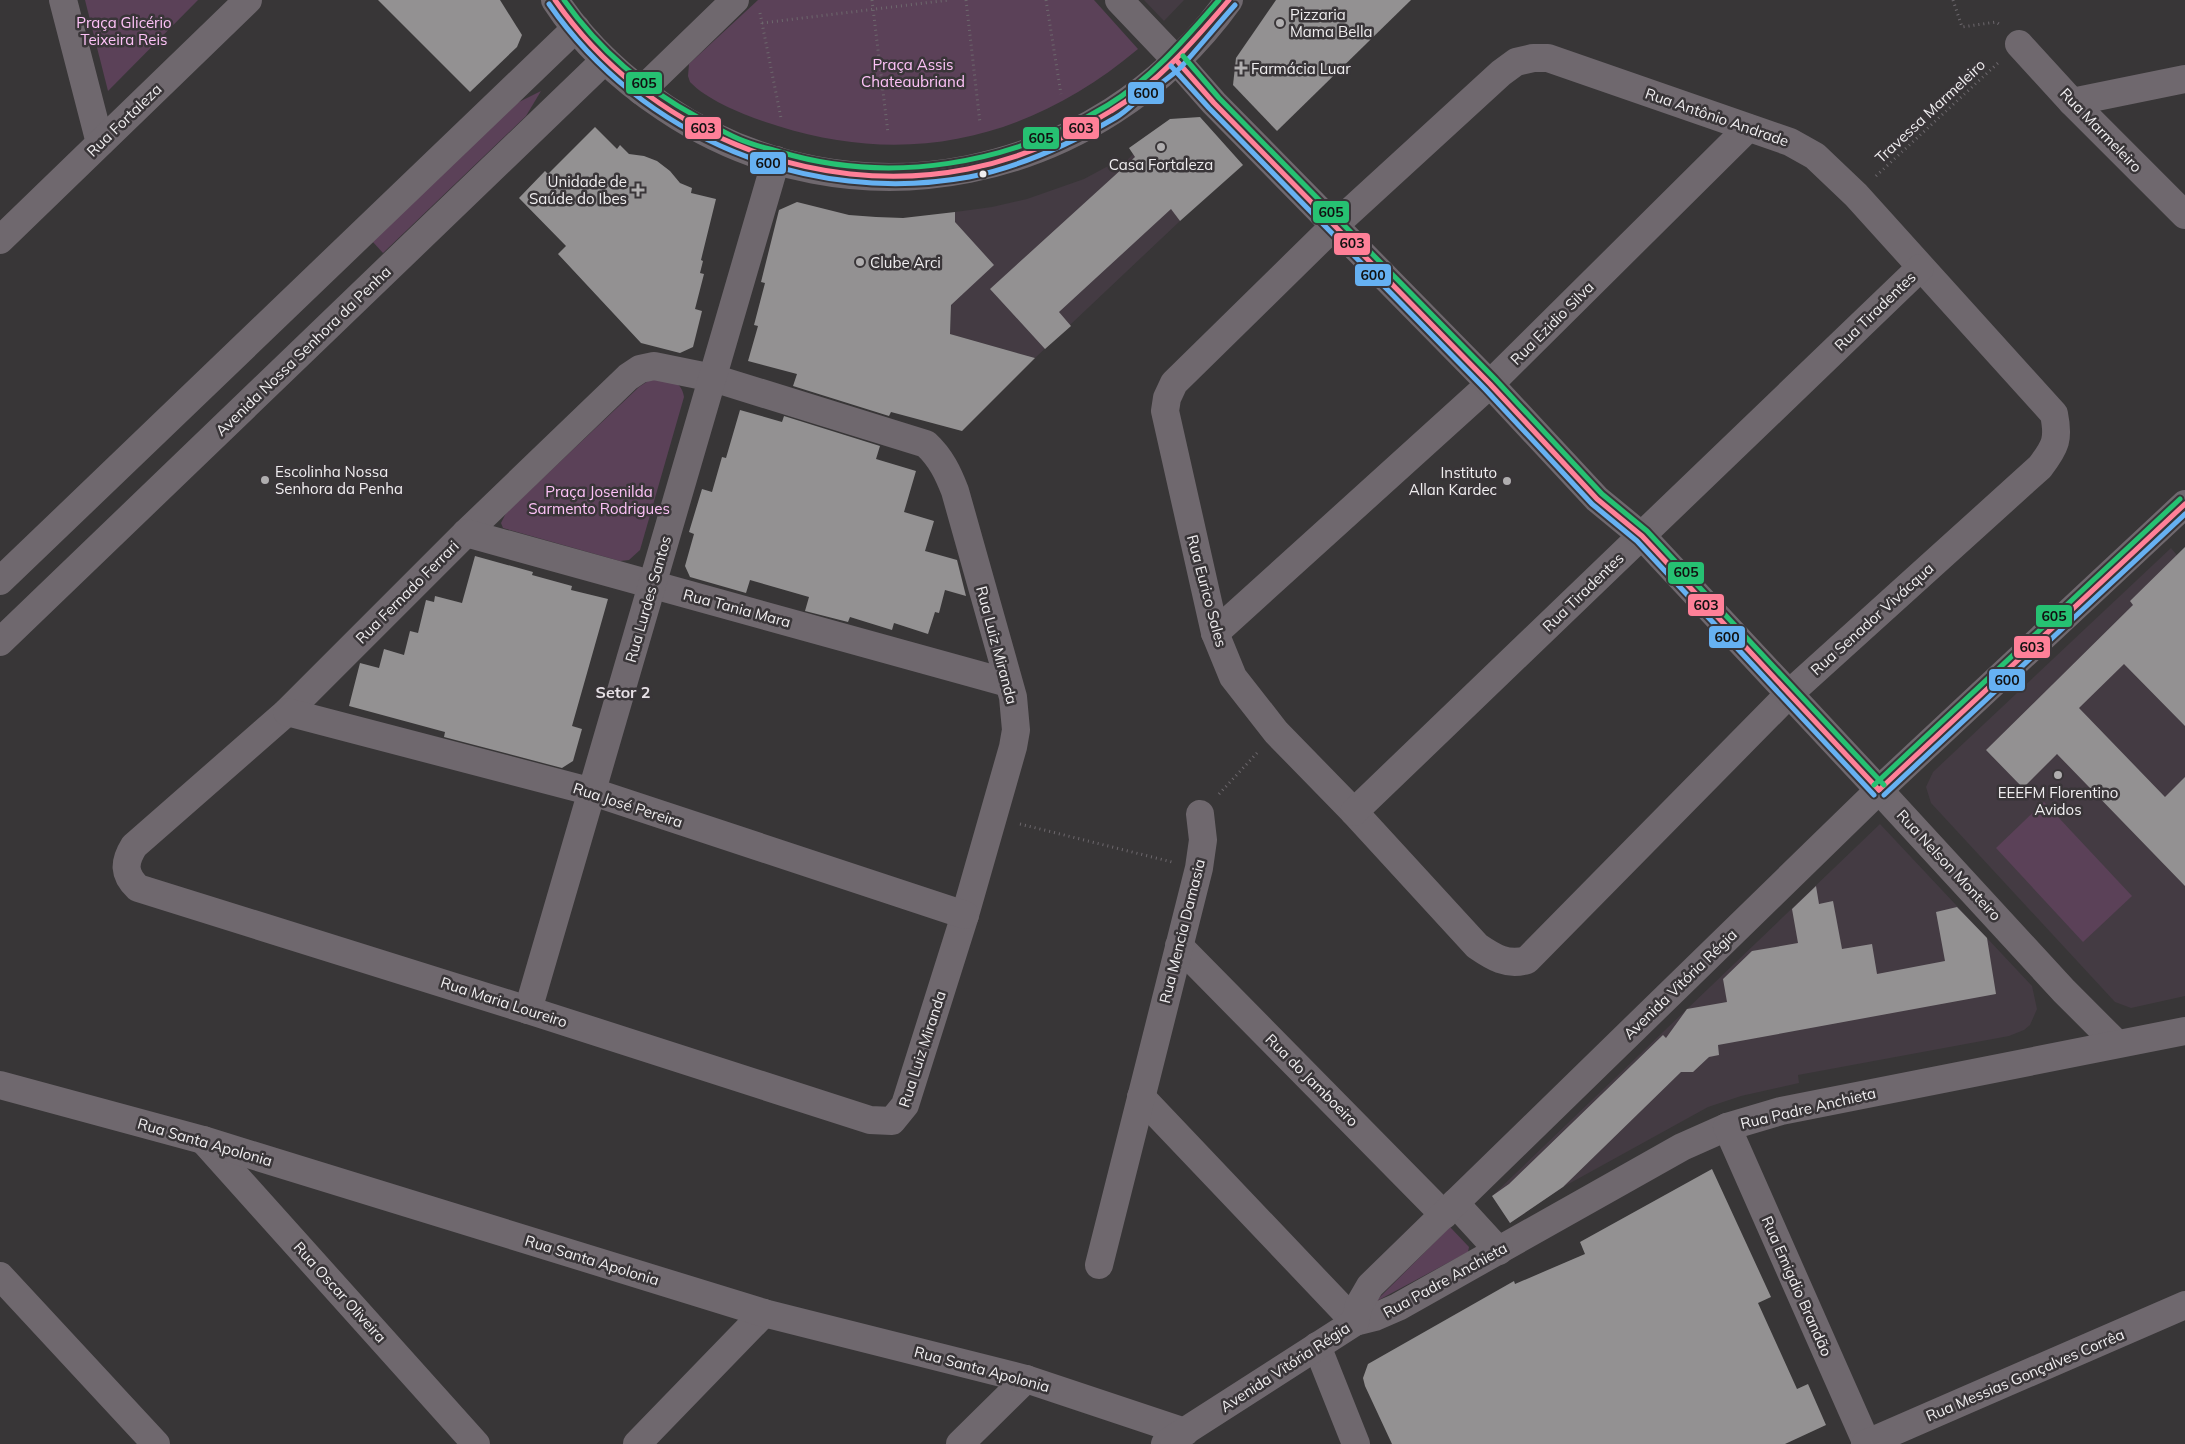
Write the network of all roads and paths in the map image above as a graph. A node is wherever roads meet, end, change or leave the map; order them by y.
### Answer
1 (63, 0) edge
2 (248, 0) edge
3 (554, 0) edge
4 (872, 0) edge
5 (949, 0) edge
6 (966, 0) edge
7 (1046, 0) edge
8 (1119, 0) edge
9 (1228, 0) edge
10 (1953, 0) edge
11 (747, 4) edge
12 (873, 9) junction
13 (762, 23) junction
14 (576, 28) junction
15 (2019, 44) junction
16 (605, 60) junction
17 (1177, 61) junction
18 (2185, 79) edge
19 (640, 91) junction
20 (1061, 94) dead end
21 (2072, 102) junction
22 (781, 118) dead end
23 (980, 123) dead end
24 (1748, 128) junction
25 (888, 133) dead end
26 (100, 143) junction
27 (776, 160) junction
28 (1856, 195) junction
29 (2185, 215) edge
30 (1334, 226) junction
31 (0, 240) edge
32 (352, 243) junction
33 (1920, 268) junction
34 (383, 274) junction
35 (712, 378) junction
36 (1490, 384) junction
37 (2054, 414) joint
38 (2185, 504) edge
39 (466, 533) junction
40 (1642, 536) junction
41 (0, 581) edge
42 (652, 585) junction
43 (1215, 633) junction
44 (0, 642) edge
45 (1008, 683) junction
46 (1790, 693) junction
47 (287, 712) junction
48 (1276, 732) junction
49 (1880, 790) junction
50 (593, 792) junction
51 (1354, 812) junction
52 (1200, 814) joint
53 (994, 817) junction
54 (125, 868) joint
55 (1199, 868) junction
56 (965, 916) junction
57 (1179, 946) junction
58 (1518, 963) joint
59 (528, 1010) junction
60 (2185, 1031) edge
61 (2116, 1043) junction
62 (0, 1085) edge
63 (1141, 1097) junction
64 (892, 1121) joint
65 (1727, 1127) junction
66 (203, 1140) junction
67 (1450, 1209) junction
68 (1499, 1250) junction
69 (1099, 1264) dead end
70 (0, 1276) edge
71 (2185, 1305) edge
72 (764, 1313) junction
73 (1355, 1322) junction
74 (1317, 1346) junction
75 (1026, 1379) junction
76 (1175, 1438) edge
77 (156, 1444) edge
78 (476, 1444) edge
79 (637, 1444) edge
80 (960, 1444) edge
81 (1356, 1444) edge
82 (1866, 1444) edge

1 - 26 street
2 - 26 street, Rua Fortaleza
3 - 14 street
4 - 12 path
5 - 12 path
6 - 23 path
7 - 20 path
8 - 17 street, Rua Nelson Monteiro
9 - 17 street
10 - 15 path
11 - 13 path
11 - 19 street
12 - 13 path
12 - 25 path
13 - 22 path
14 - 16 street
14 - 32 street
15 - 21 street, Rua Marmeleiro
15 - 28 path, Travessa Marmeleiro
16 - 19 street
16 - 34 street, Avenida Nossa Senhora da Penha
17 - 27 street
17 - 30 street, Rua Nelson Monteiro
18 - 21 street
19 - 27 street
21 - 29 street, Rua Marmeleiro
24 - 28 street, Rua Antônio Andrade
24 - 30 street, Rua Antônio Andrade
24 - 36 street, Rua Ezidio Silva
26 - 31 street, Rua Fortaleza
27 - 35 street, Rua Lurdes Santos
28 - 33 street, Rua Antônio Andrade
30 - 36 street, Rua Nelson Monteiro
30 - 43 street, Rua Eurico Sales
32 - 34 street
32 - 41 street
33 - 37 street, Rua Antônio Andrade
33 - 40 street, Rua Tiradentes
34 - 44 street, Avenida Nossa Senhora da Penha
35 - 39 street, Rua Fernado Ferrari
35 - 42 street, Rua Lurdes Santos
35 - 45 street, Rua Luiz Miranda
36 - 40 street, Rua Nelson Monteiro
36 - 43 street, Rua Ezidio Silva
37 - 46 street, Rua Senador Vivácqua
38 - 49 street, Avenida Vitória Régia
39 - 42 street, Rua Tania Mara
39 - 47 street, Rua Fernado Ferrari
40 - 46 street, Rua Nelson Monteiro
40 - 51 street, Rua Tiradentes
42 - 45 street, Rua Tania Mara
42 - 50 street, Rua Lurdes Santos
43 - 48 street, Rua Eurico Sales
45 - 53 street, Rua Luiz Miranda
46 - 49 street, Rua Nelson Monteiro
46 - 58 street, Rua Senador Vivácqua
47 - 50 street, Rua José Pereira
47 - 54 street, Rua Fernado Ferrari
48 - 51 street, Rua Eurico Sales
48 - 52 path
49 - 61 street, Rua Nelson Monteiro
49 - 67 street, Avenida Vitória Régia
50 - 56 street, Rua José Pereira
50 - 59 street, Rua Lurdes Santos
51 - 58 street, Rua Eurico Sales
52 - 55 street, Rua Mencia Damasia
53 - 55 path
53 - 56 street, Rua Luiz Miranda
54 - 59 street, Rua Maria Loureiro
55 - 57 street, Rua Mencia Damasia
56 - 64 street, Rua Luiz Miranda
57 - 63 street, Rua Mencia Damasia
57 - 67 street, Rua do Jamboeiro
59 - 64 street, Rua Maria Loureiro
60 - 61 street, Rua Padre Anchieta
61 - 65 street, Rua Padre Anchieta
62 - 66 street, Rua Santa Apolonia
63 - 69 street, Rua Mencia Damasia
63 - 73 street
65 - 68 street, Rua Padre Anchieta
65 - 82 street, Rua Emigdio Brandão
66 - 72 street, Rua Santa Apolonia
66 - 78 street, Rua Oscar Oliveira
67 - 68 street, Rua do Jamboeiro
67 - 73 street, Avenida Vitória Régia
68 - 73 street, Rua Padre Anchieta
70 - 77 street
71 - 82 street, Rua Messias Gonçalves Corrêa
72 - 75 street, Rua Santa Apolonia
72 - 79 street
73 - 74 street, Avenida Vitória Régia
74 - 76 street, Avenida Vitória Régia
74 - 81 street
75 - 76 street, Rua Santa Apolonia
75 - 80 street

